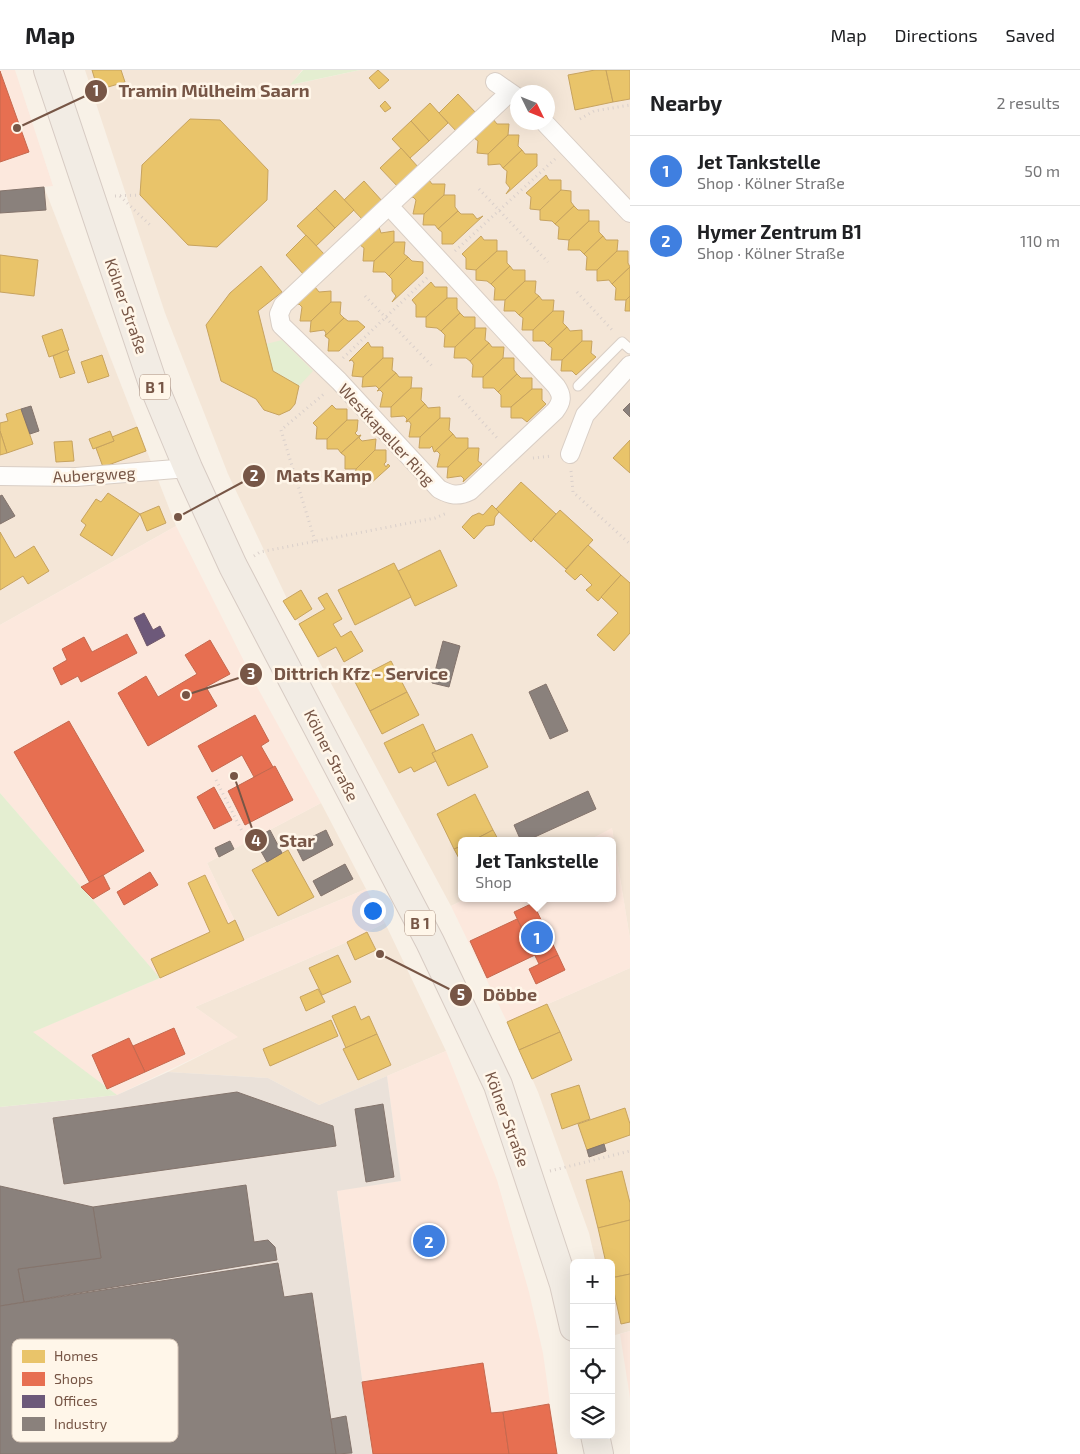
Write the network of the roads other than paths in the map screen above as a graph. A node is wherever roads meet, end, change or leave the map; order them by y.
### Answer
1 (48, 70) edge
2 (495, 82) dead end
3 (510, 93) edge
4 (510, 98) edge
5 (551, 130) edge
6 (390, 207) junction
7 (630, 212) edge
8 (630, 349) edge
9 (630, 365) edge
10 (578, 386) dead end
11 (570, 454) road end
12 (188, 468) junction
13 (0, 476) edge
14 (570, 1310) edge
15 (597, 1439) edge
16 (599, 1454) edge

1 - 12 main road, Kölner Straße / B 1
2 - 3 street
4 - 6 street, Westkapeller Ring
5 - 7 street
6 - 6 street, Westkapeller Ring
8 - 10 lane
9 - 11 street
12 - 13 street, Aubergweg
12 - 14 main road, Kölner Straße / B 1
15 - 16 main road

